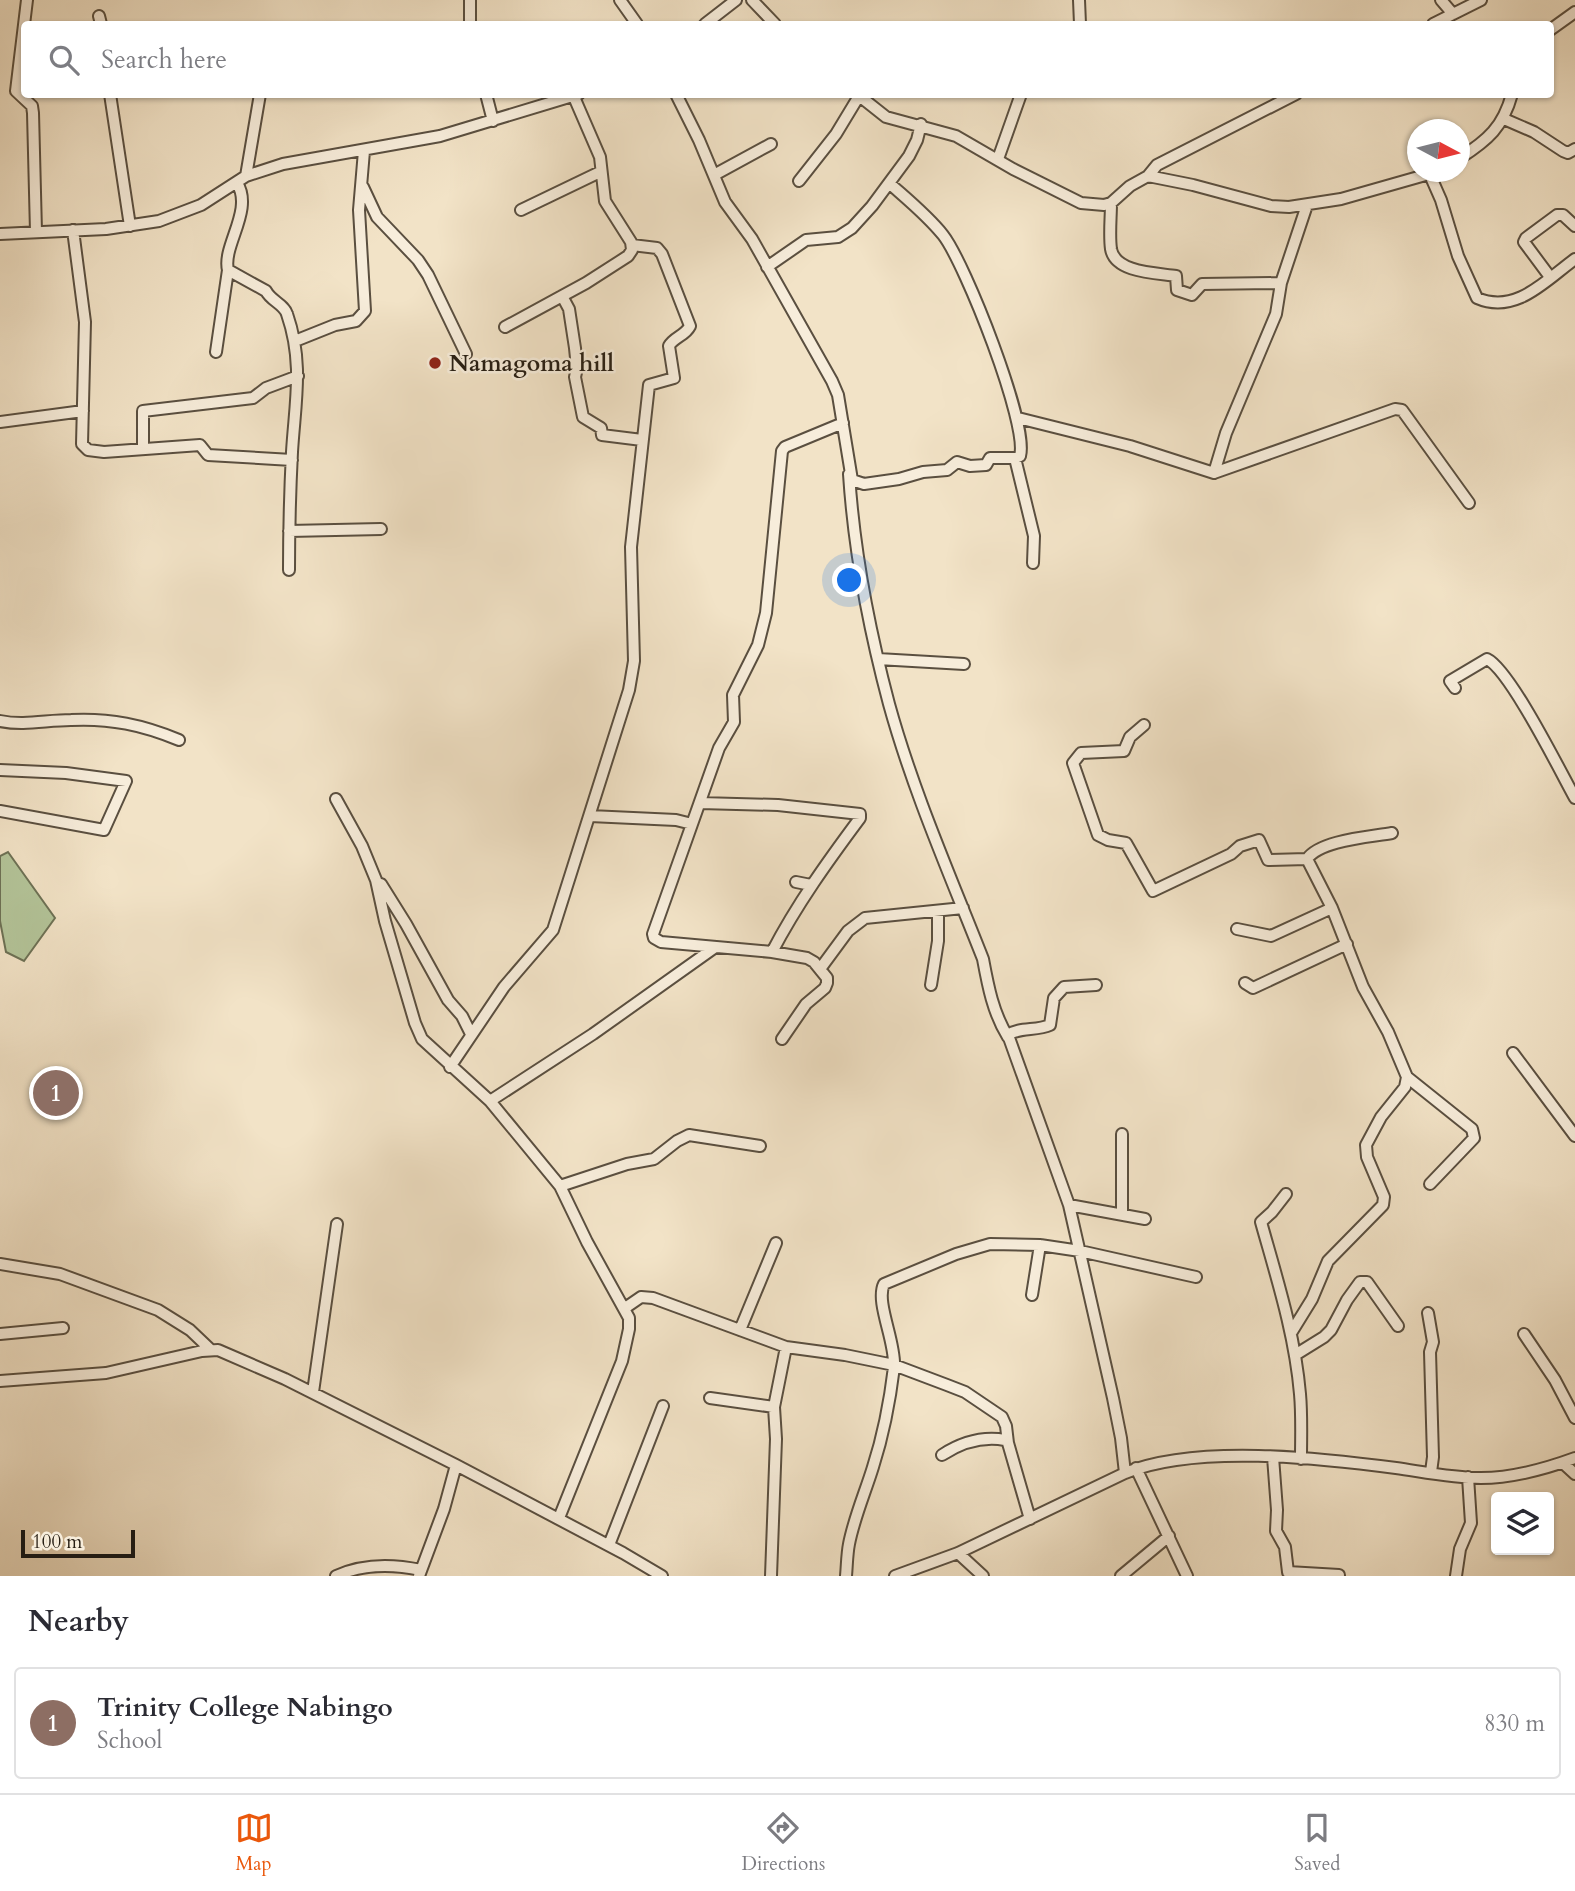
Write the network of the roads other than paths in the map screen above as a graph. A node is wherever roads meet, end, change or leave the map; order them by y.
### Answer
1 (27, 0) edge
2 (470, 0) edge
3 (620, 0) edge
4 (736, 0) edge
5 (752, 0) edge
6 (1079, 0) edge
7 (1441, 0) edge
8 (1481, 0) edge
9 (1575, 12) edge
10 (1453, 14) junction
11 (24, 21) edge
12 (470, 21) edge
13 (635, 21) edge
14 (710, 21) edge
15 (772, 21) edge
16 (1080, 21) edge
17 (1439, 21) edge
18 (1554, 27) edge
19 (21, 50) edge
20 (21, 96) edge
21 (23, 98) edge
22 (111, 98) edge
23 (259, 98) edge
24 (487, 98) edge
25 (570, 98) edge
26 (578, 98) edge
27 (678, 98) edge
28 (856, 98) edge
29 (862, 98) edge
30 (1020, 98) edge
31 (1288, 98) edge
32 (1511, 98) edge
33 (1504, 119) junction
34 (493, 121) junction
35 (921, 124) junction
36 (771, 144) dead end
37 (1575, 149) edge
38 (364, 151) junction
39 (1470, 151) edge
40 (998, 159) junction
41 (600, 172) junction
42 (714, 175) junction
43 (1149, 176) junction
44 (242, 179) junction
45 (1407, 180) edge
46 (799, 181) dead end
47 (1436, 182) edge
48 (888, 183) junction
49 (362, 185) junction
50 (1111, 203) junction
51 (1307, 205) junction
52 (521, 210) dead end
53 (130, 226) junction
54 (1575, 226) edge
55 (73, 230) junction
56 (36, 232) junction
57 (0, 234) edge
58 (632, 245) junction
59 (1575, 259) edge
60 (767, 267) junction
61 (228, 270) junction
62 (1550, 277) junction
63 (1281, 283) junction
64 (562, 296) junction
65 (505, 327) dead end
66 (295, 341) junction
67 (216, 352) dead end
68 (466, 354) dead end
69 (298, 376) junction
70 (83, 411) junction
71 (1018, 418) junction
72 (0, 422) edge
73 (843, 423) junction
74 (642, 440) junction
75 (144, 449) junction
76 (847, 449) junction
77 (1015, 458) junction
78 (292, 460) junction
79 (1214, 473) junction
80 (1469, 503) dead end
81 (381, 529) dead end
82 (289, 531) junction
83 (1033, 563) dead end
84 (289, 570) dead end
85 (878, 659) junction
86 (964, 664) dead end
87 (1455, 688) dead end
88 (0, 721) edge
89 (1144, 725) dead end
90 (179, 740) dead end
91 (0, 770) edge
92 (1575, 798) edge
93 (336, 799) dead end
94 (700, 803) junction
95 (0, 811) edge
96 (590, 816) junction
97 (692, 824) junction
98 (1392, 834) dead end
99 (1307, 859) junction
100 (370, 867) junction
101 (796, 882) dead end
102 (811, 885) junction
103 (963, 908) junction
104 (1332, 908) junction
105 (938, 911) junction
106 (1237, 929) dead end
107 (1347, 944) junction
108 (714, 948) junction
109 (772, 952) junction
110 (820, 969) junction
111 (1245, 983) dead end
112 (931, 985) dead end
113 (1096, 985) dead end
114 (471, 1034) junction
115 (1008, 1037) junction
116 (782, 1040) dead end
117 (1513, 1053) dead end
118 (450, 1067) junction
119 (1407, 1077) junction
120 (490, 1101) junction
121 (1122, 1134) dead end
122 (1575, 1136) edge
123 (761, 1146) dead end
124 (1430, 1184) dead end
125 (560, 1186) junction
126 (1286, 1194) dead end
127 (1069, 1205) junction
128 (1122, 1213) junction
129 (1144, 1219) dead end
130 (337, 1224) dead end
131 (776, 1243) dead end
132 (1040, 1245) junction
133 (1080, 1251) junction
134 (0, 1264) edge
135 (1196, 1277) dead end
136 (1032, 1294) dead end
137 (625, 1308) junction
138 (1428, 1313) dead end
139 (1398, 1326) dead end
140 (63, 1328) dead end
141 (740, 1331) junction
142 (1291, 1333) junction
143 (0, 1334) edge
144 (1524, 1334) dead end
145 (786, 1348) junction
146 (211, 1350) junction
147 (1295, 1355) junction
148 (894, 1365) junction
149 (0, 1381) edge
150 (313, 1392) junction
151 (709, 1398) dead end
152 (663, 1406) dead end
153 (774, 1407) junction
154 (1575, 1418) edge
155 (1008, 1443) junction
156 (942, 1455) dead end
157 (1273, 1457) junction
158 (1575, 1458) edge
159 (1301, 1459) junction
160 (1563, 1463) junction
161 (456, 1465) junction
162 (1136, 1468) junction
163 (1431, 1472) junction
164 (1125, 1473) junction
165 (1575, 1474) edge
166 (1468, 1477) junction
167 (559, 1518) junction
168 (1030, 1520) junction
169 (1169, 1536) junction
170 (609, 1545) junction
171 (958, 1553) junction
172 (420, 1573) edge
173 (1301, 1574) edge
174 (1339, 1575) edge
175 (336, 1576) edge
176 (662, 1576) edge
177 (771, 1576) edge
178 (846, 1576) edge
179 (895, 1576) edge
180 (983, 1576) edge
181 (1121, 1576) edge
182 (1187, 1576) edge
183 (1457, 1576) edge

1 - 11 street
2 - 12 street
3 - 13 street
4 - 14 street
5 - 15 street
6 - 16 street
7 - 10 street
8 - 10 street
9 - 18 street
10 - 17 street
19 - 20 street
21 - 56 street
22 - 53 street
23 - 44 street
24 - 34 street
25 - 34 street
26 - 41 street
27 - 42 street
28 - 46 street
29 - 35 street
30 - 40 street
31 - 43 street
32 - 33 street
33 - 37 street
33 - 39 street
34 - 38 street
35 - 40 street
35 - 48 street
36 - 42 street
38 - 44 street
38 - 49 street
40 - 50 street
41 - 52 street
41 - 58 street
42 - 60 street
43 - 50 street
43 - 51 street
44 - 53 street
44 - 61 street
45 - 51 street
47 - 62 street
48 - 60 street
48 - 71 street
49 - 66 street
49 - 68 street
50 - 63 street
51 - 63 street
53 - 55 street
54 - 62 street
55 - 56 street
55 - 70 street
56 - 57 street
58 - 64 street
58 - 74 street
59 - 62 street
60 - 73 street
61 - 66 street
61 - 67 street
63 - 79 street
64 - 65 street
64 - 74 street
66 - 69 street
69 - 75 street
69 - 78 street
70 - 72 street
70 - 75 street
71 - 77 street
71 - 79 street
73 - 76 street
73 - 94 street
74 - 96 street
75 - 78 street
76 - 77 street
76 - 85 street
77 - 83 street
78 - 82 street
79 - 80 street
81 - 82 street
82 - 84 street
85 - 86 street
85 - 103 street
87 - 92 street
88 - 90 street
89 - 99 street
91 - 95 street
93 - 100 street
94 - 97 street
94 - 102 street
96 - 97 street
96 - 114 street
97 - 108 street
98 - 99 street
99 - 104 street
100 - 114 street
100 - 118 street
101 - 102 street
102 - 109 street
103 - 105 street
103 - 115 street
104 - 106 street
104 - 107 street
105 - 110 street
105 - 112 street
107 - 111 street
107 - 119 street
108 - 109 street
108 - 120 street
109 - 110 street
110 - 116 street
113 - 115 street
114 - 118 street
115 - 127 street
117 - 122 street
118 - 120 street
119 - 124 street
119 - 142 street
120 - 125 street
121 - 128 street
123 - 125 street
125 - 137 street
126 - 142 street
127 - 128 street
127 - 133 street
128 - 129 street
130 - 150 street
131 - 141 street
132 - 133 street
132 - 136 street
132 - 148 street
133 - 135 street
133 - 164 street
134 - 146 street
137 - 141 street
137 - 167 street
138 - 163 street
139 - 147 street
140 - 143 street
141 - 145 street
142 - 147 street
144 - 154 street
145 - 148 street
145 - 153 street
146 - 149 street
146 - 150 street
147 - 159 street
148 - 155 street
148 - 178 street
150 - 161 street
151 - 153 street
152 - 170 street
153 - 177 street
155 - 156 street
155 - 168 street
157 - 159 street
157 - 162 street
157 - 173 street
158 - 160 street
159 - 163 street
160 - 165 street
160 - 166 street
161 - 167 street
161 - 172 street
162 - 164 street
162 - 169 street
163 - 166 street
164 - 168 street
166 - 183 street
167 - 170 street
168 - 171 street
169 - 181 street
169 - 182 street
170 - 176 street
171 - 179 street
171 - 180 street
172 - 175 street
173 - 174 street

